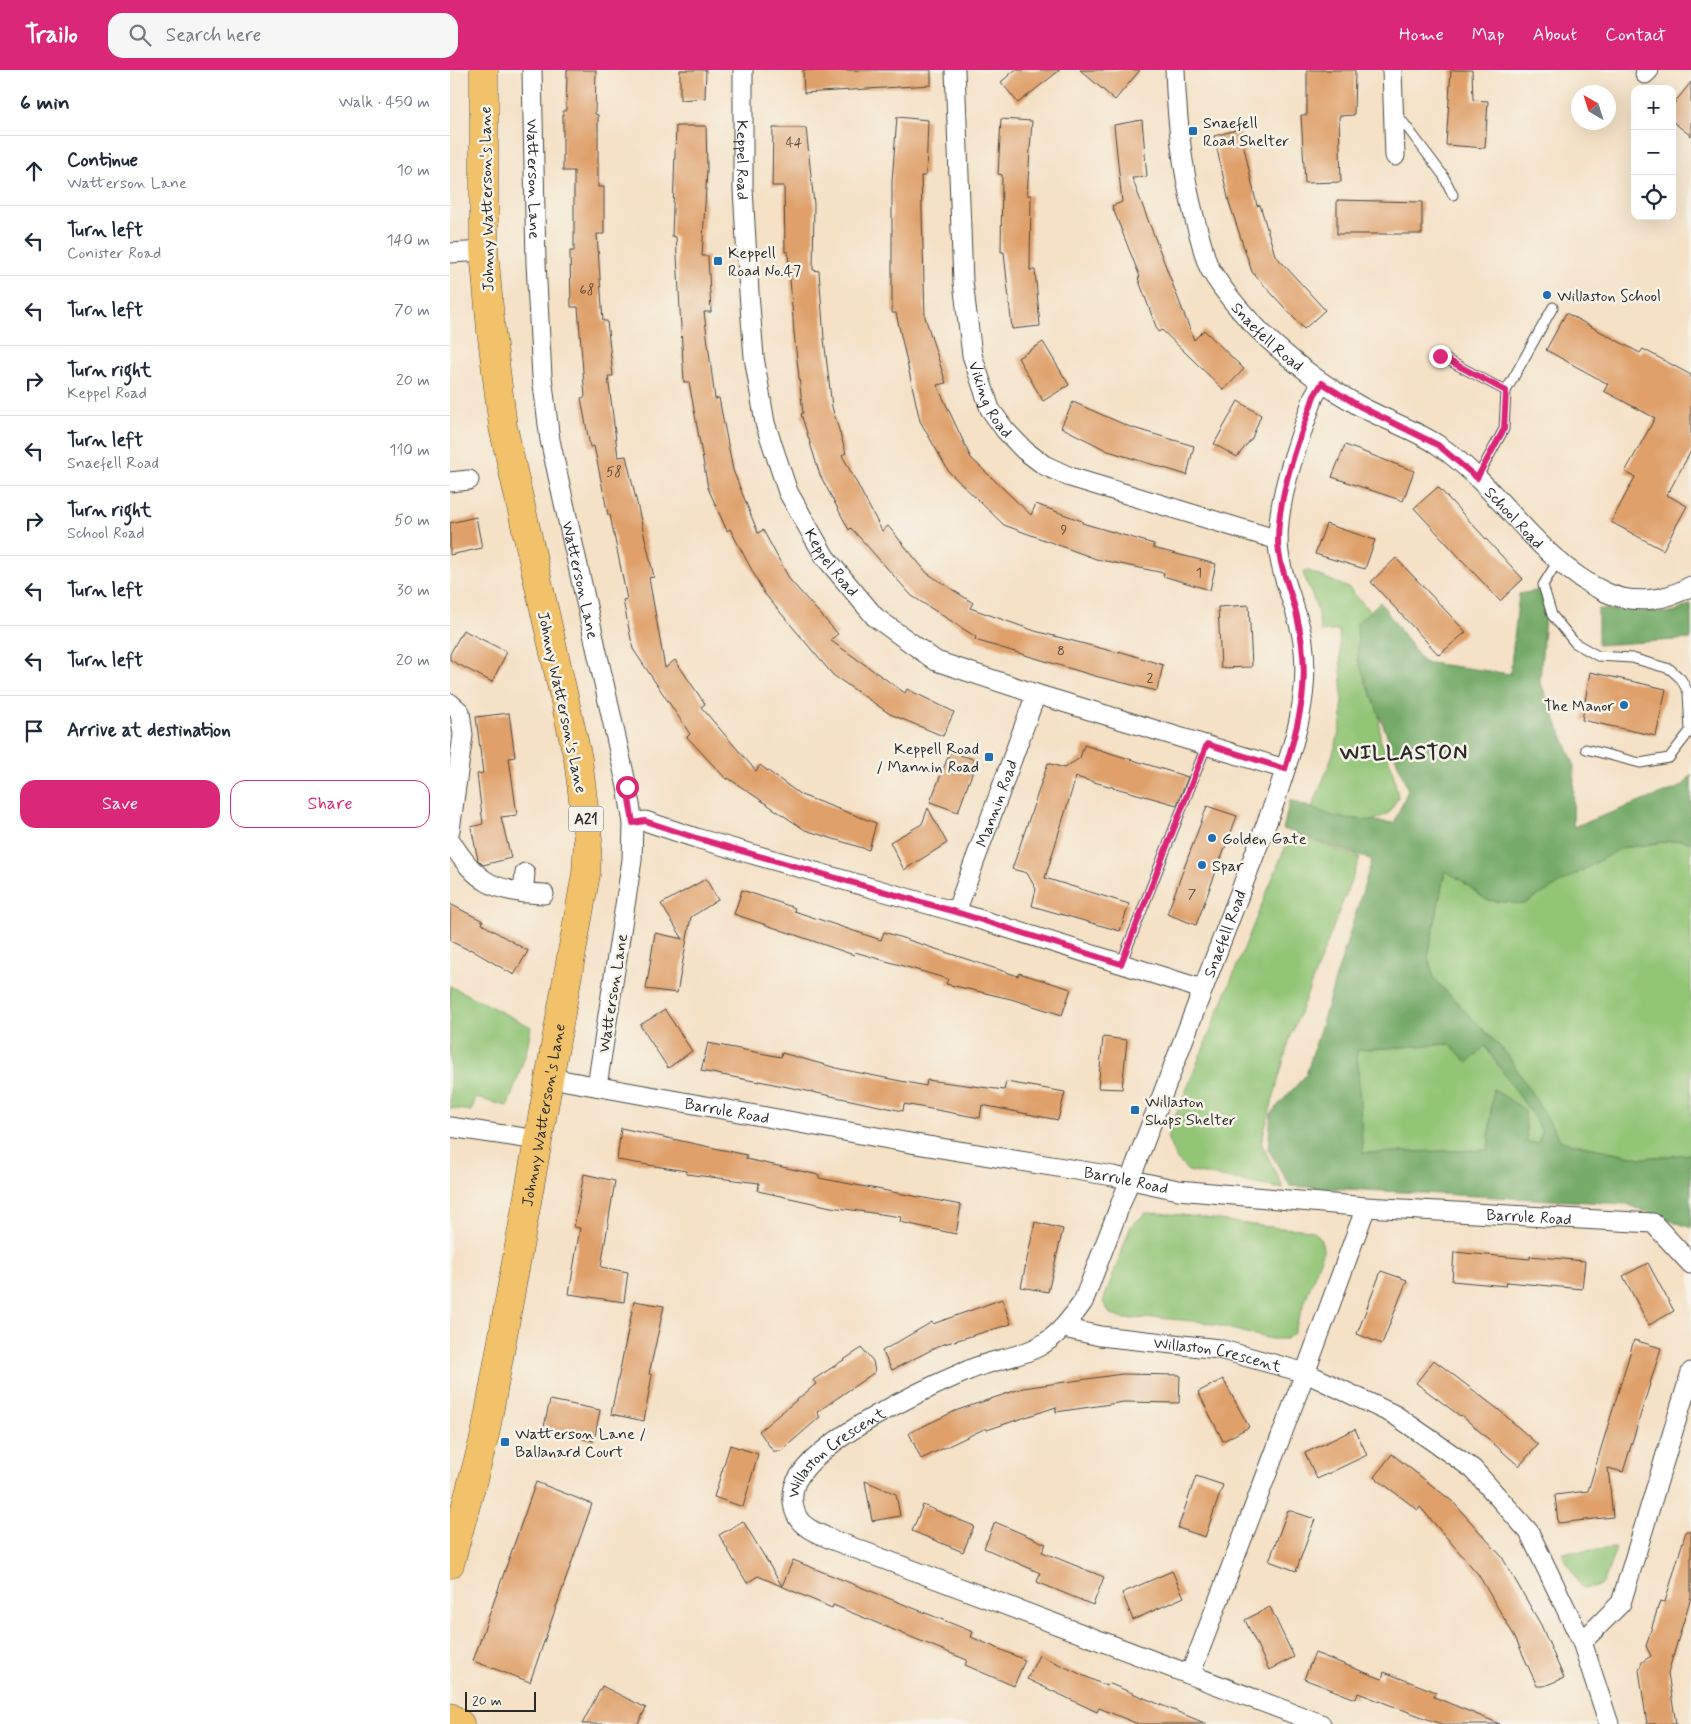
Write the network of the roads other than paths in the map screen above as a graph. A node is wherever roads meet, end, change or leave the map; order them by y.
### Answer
1 (484, 70) edge
2 (532, 70) edge
3 (743, 70) edge
4 (955, 70) edge
5 (1175, 70) edge
6 (1392, 70) edge
7 (1392, 108) junction
8 (1395, 156) dead end
9 (1452, 195) dead end
10 (484, 251) junction
11 (450, 252) edge
12 (1553, 307) dead end
13 (1440, 356) dead end
14 (1322, 383) junction
15 (1506, 391) junction
16 (1477, 478) junction
17 (469, 480) dead end
18 (450, 482) edge
19 (1278, 540) junction
20 (1559, 559) junction
21 (1691, 586) edge
22 (1036, 694) junction
23 (450, 703) edge
24 (1207, 744) junction
25 (1586, 749) dead end
26 (1285, 769) junction
27 (633, 823) junction
28 (450, 830) edge
29 (450, 840) edge
30 (525, 873) dead end
31 (523, 893) junction
32 (544, 894) dead end
33 (956, 912) junction
34 (1121, 964) junction
35 (1202, 989) junction
36 (550, 1078) junction
37 (597, 1086) junction
38 (450, 1127) edge
39 (538, 1140) junction
40 (1130, 1180) junction
41 (1366, 1207) junction
42 (1691, 1264) edge
43 (1064, 1328) junction
44 (1691, 1372) edge
45 (1306, 1373) junction
46 (450, 1564) edge
47 (1582, 1642) junction
48 (1190, 1675) junction
49 (450, 1717) edge
50 (460, 1724) edge
51 (1321, 1724) edge
52 (1609, 1724) edge

1 - 10 main road, Johnny Watterson's Lane / A21
2 - 27 street, Watterson Lane
3 - 22 street, Keppel Road
4 - 19 street, Viking Road
5 - 14 street, Snaefell Road
6 - 7 street
7 - 8 street
7 - 9 lane
10 - 11 street
10 - 36 main road, Johnny Watterson's Lane / A21
12 - 15 lane
13 - 15 lane
14 - 16 street, School Road
14 - 19 street, Snaefell Road
15 - 16 lane
16 - 20 street, School Road
17 - 18 street
19 - 26 street, Snaefell Road
20 - 21 street, School Road
20 - 25 lane
22 - 24 street, Keppel Road
22 - 33 street, Mannin Road
23 - 28 street
24 - 26 street, Keppel Road
24 - 34 lane
26 - 35 street, Snaefell Road
27 - 33 street
27 - 37 street, Watterson Lane
29 - 31 street
30 - 31 street
31 - 32 street
33 - 34 street
34 - 35 street
35 - 40 street, Snaefell Road
36 - 37 street, Barrule Road
36 - 39 main road, Johnny Watterson's Lane / A21
37 - 40 street, Barrule Road
38 - 39 street
39 - 46 main road, Johnny Watterson's Lane / A21
40 - 41 street, Barrule Road
40 - 43 street, Snaefell Road
41 - 42 street, Barrule Road
41 - 45 street
43 - 45 street, Willaston Crescent
43 - 48 street, Willaston Crescent
44 - 47 street
45 - 47 street, Willaston Crescent
45 - 48 street
47 - 52 street
48 - 51 street, Willaston Crescent
49 - 50 main road

